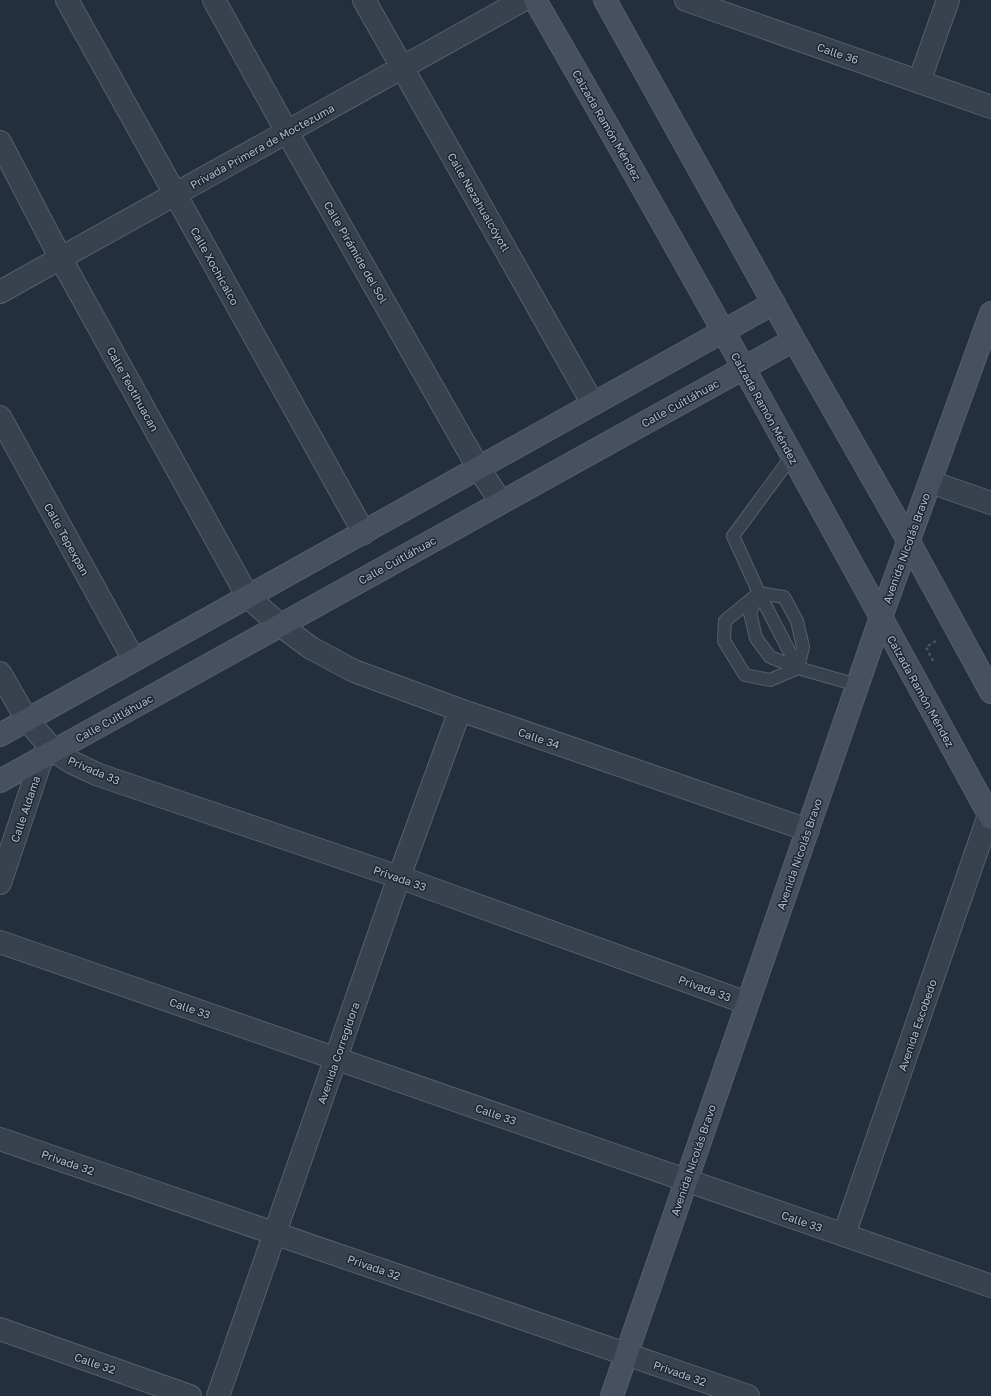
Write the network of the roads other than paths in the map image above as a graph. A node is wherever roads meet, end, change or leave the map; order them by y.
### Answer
1 (67, 0) edge
2 (214, 0) edge
3 (364, 0) edge
4 (524, 0) edge
5 (535, 0) edge
6 (605, 0) edge
7 (686, 0) edge
8 (948, 0) edge
9 (402, 68) junction
10 (919, 82) junction
11 (991, 107) edge
12 (287, 132) junction
13 (0, 142) edge
14 (175, 194) junction
15 (60, 259) junction
16 (0, 292) edge
17 (774, 303) junction
18 (991, 313) edge
19 (724, 332) junction
20 (794, 340) junction
21 (984, 354) edge
22 (743, 368) junction
23 (593, 404) junction
24 (0, 418) edge
25 (792, 456) junction
26 (479, 468) junction
27 (930, 482) junction
28 (502, 502) junction
29 (991, 503) edge
30 (364, 533) junction
31 (908, 540) junction
32 (759, 593) junction
33 (248, 597) junction
34 (881, 617) junction
35 (280, 625) junction
36 (134, 660) junction
37 (798, 668) junction
38 (0, 673) edge
39 (857, 685) junction
40 (991, 692) edge
41 (460, 710) junction
42 (27, 720) junction
43 (0, 735) edge
44 (48, 754) junction
45 (0, 781) edge
46 (990, 816) edge
47 (808, 830) junction
48 (399, 877) junction
49 (0, 883) edge
50 (0, 942) edge
51 (748, 1003) junction
52 (336, 1059) junction
53 (0, 1138) edge
54 (686, 1181) junction
55 (275, 1233) junction
56 (844, 1235) junction
57 (991, 1286) edge
58 (0, 1330) edge
59 (626, 1354) junction
60 (190, 1396) edge
61 (218, 1396) edge
62 (612, 1396) edge
63 (748, 1396) edge

1 - 14 street, Calle Xochicalco
2 - 12 street, Calle Pirámide del Sol
3 - 9 street, Calle Nezahualcóyotl
4 - 9 street, Privada Primera de Moctezuma
5 - 19 main road, Calzada Ramón Méndez
6 - 17 main road
7 - 10 street, Calle 36
8 - 10 street
9 - 12 street, Privada Primera de Moctezuma
9 - 23 street, Calle Nezahualcóyotl
10 - 11 street, Calle 36
12 - 14 street, Privada Primera de Moctezuma
12 - 26 street, Calle Pirámide del Sol
13 - 15 street, Calle Teotihuacan
14 - 15 street, Privada Primera de Moctezuma
14 - 30 street, Calle Xochicalco
15 - 16 street, Privada Primera de Moctezuma
15 - 33 street, Calle Teotihuacan
17 - 19 main road
17 - 20 main road
18 - 21 main road, Avenida Nicolás Bravo
19 - 22 main road, Calzada Ramón Méndez
19 - 23 main road
20 - 22 main road, Calle Cuitláhuac
20 - 31 main road
21 - 27 main road, Avenida Nicolás Bravo
22 - 25 main road, Calzada Ramón Méndez
22 - 28 main road, Calle Cuitláhuac
23 - 26 main road
24 - 36 street, Calle Tepexpan
25 - 32 lane
25 - 34 main road, Calzada Ramón Méndez
26 - 28 street, Calle Pirámide del Sol
26 - 30 main road
27 - 29 street
27 - 31 main road, Avenida Nicolás Bravo
28 - 35 main road, Calle Cuitláhuac
30 - 33 main road
31 - 34 main road, Avenida Nicolás Bravo
31 - 40 main road
32 - 37 lane
32 - 37 lane
32 - 37 lane
32 - 37 lane
33 - 35 street, Calle Teotihuacan
33 - 36 main road
34 - 39 main road, Avenida Nicolás Bravo
34 - 46 main road, Calzada Ramón Méndez
35 - 41 street, Calle 34
35 - 44 main road, Calle Cuitláhuac
36 - 42 main road
37 - 39 lane
38 - 42 street, Privada 33
39 - 47 main road, Avenida Nicolás Bravo
41 - 47 street, Calle 34
41 - 48 street, Avenida Corregidora
42 - 43 main road
42 - 44 street, Privada 33
44 - 45 main road, Calle Cuitláhuac
44 - 48 street, Privada 33
44 - 49 street, Calle Aldama
46 - 56 street, Avenida Escobedo
47 - 51 main road, Avenida Nicolás Bravo
48 - 51 street, Privada 33
48 - 52 street, Avenida Corregidora
50 - 52 street, Calle 33
51 - 54 main road, Avenida Nicolás Bravo
52 - 54 street, Calle 33
52 - 55 street, Avenida Corregidora
53 - 55 street, Privada 32
54 - 56 street, Calle 33
54 - 59 main road, Avenida Nicolás Bravo
55 - 59 street, Privada 32
55 - 61 street, Avenida Corregidora
56 - 57 street, Calle 33
58 - 60 street, Calle 32
59 - 62 main road, Avenida Nicolás Bravo
59 - 63 street, Privada 32

